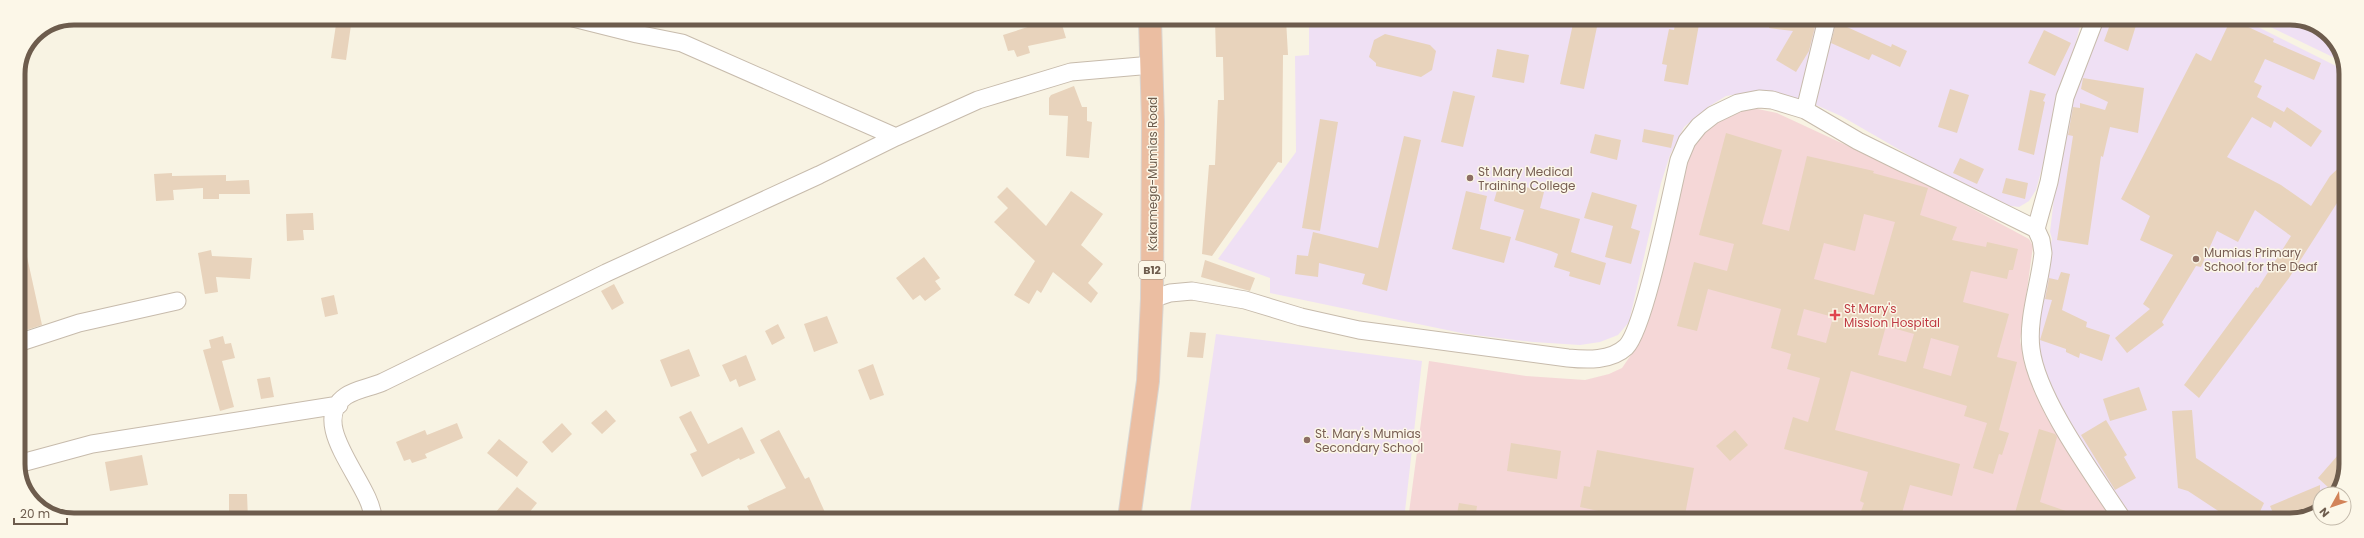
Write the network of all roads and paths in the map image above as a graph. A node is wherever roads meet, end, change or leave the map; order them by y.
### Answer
1 (620, 25) edge
2 (1150, 25) edge
3 (1826, 25) edge
4 (2092, 25) edge
5 (1152, 65) junction
6 (1805, 110) junction
7 (896, 137) junction
8 (2036, 229) junction
9 (1152, 298) junction
10 (177, 301) dead end
11 (25, 342) edge
12 (338, 405) junction
13 (25, 462) edge
14 (372, 513) edge
15 (1131, 513) edge
16 (2119, 513) edge

1 - 7 street
2 - 5 highway, Kakamega-Mumias Road / B12
3 - 6 street
4 - 8 street
5 - 7 street
5 - 9 highway, Kakamega-Mumias Road / B12
6 - 8 street
6 - 9 street
7 - 12 street
8 - 16 street
9 - 15 highway, Kakamega-Mumias Road / B12
10 - 11 street
12 - 13 street
12 - 14 street

